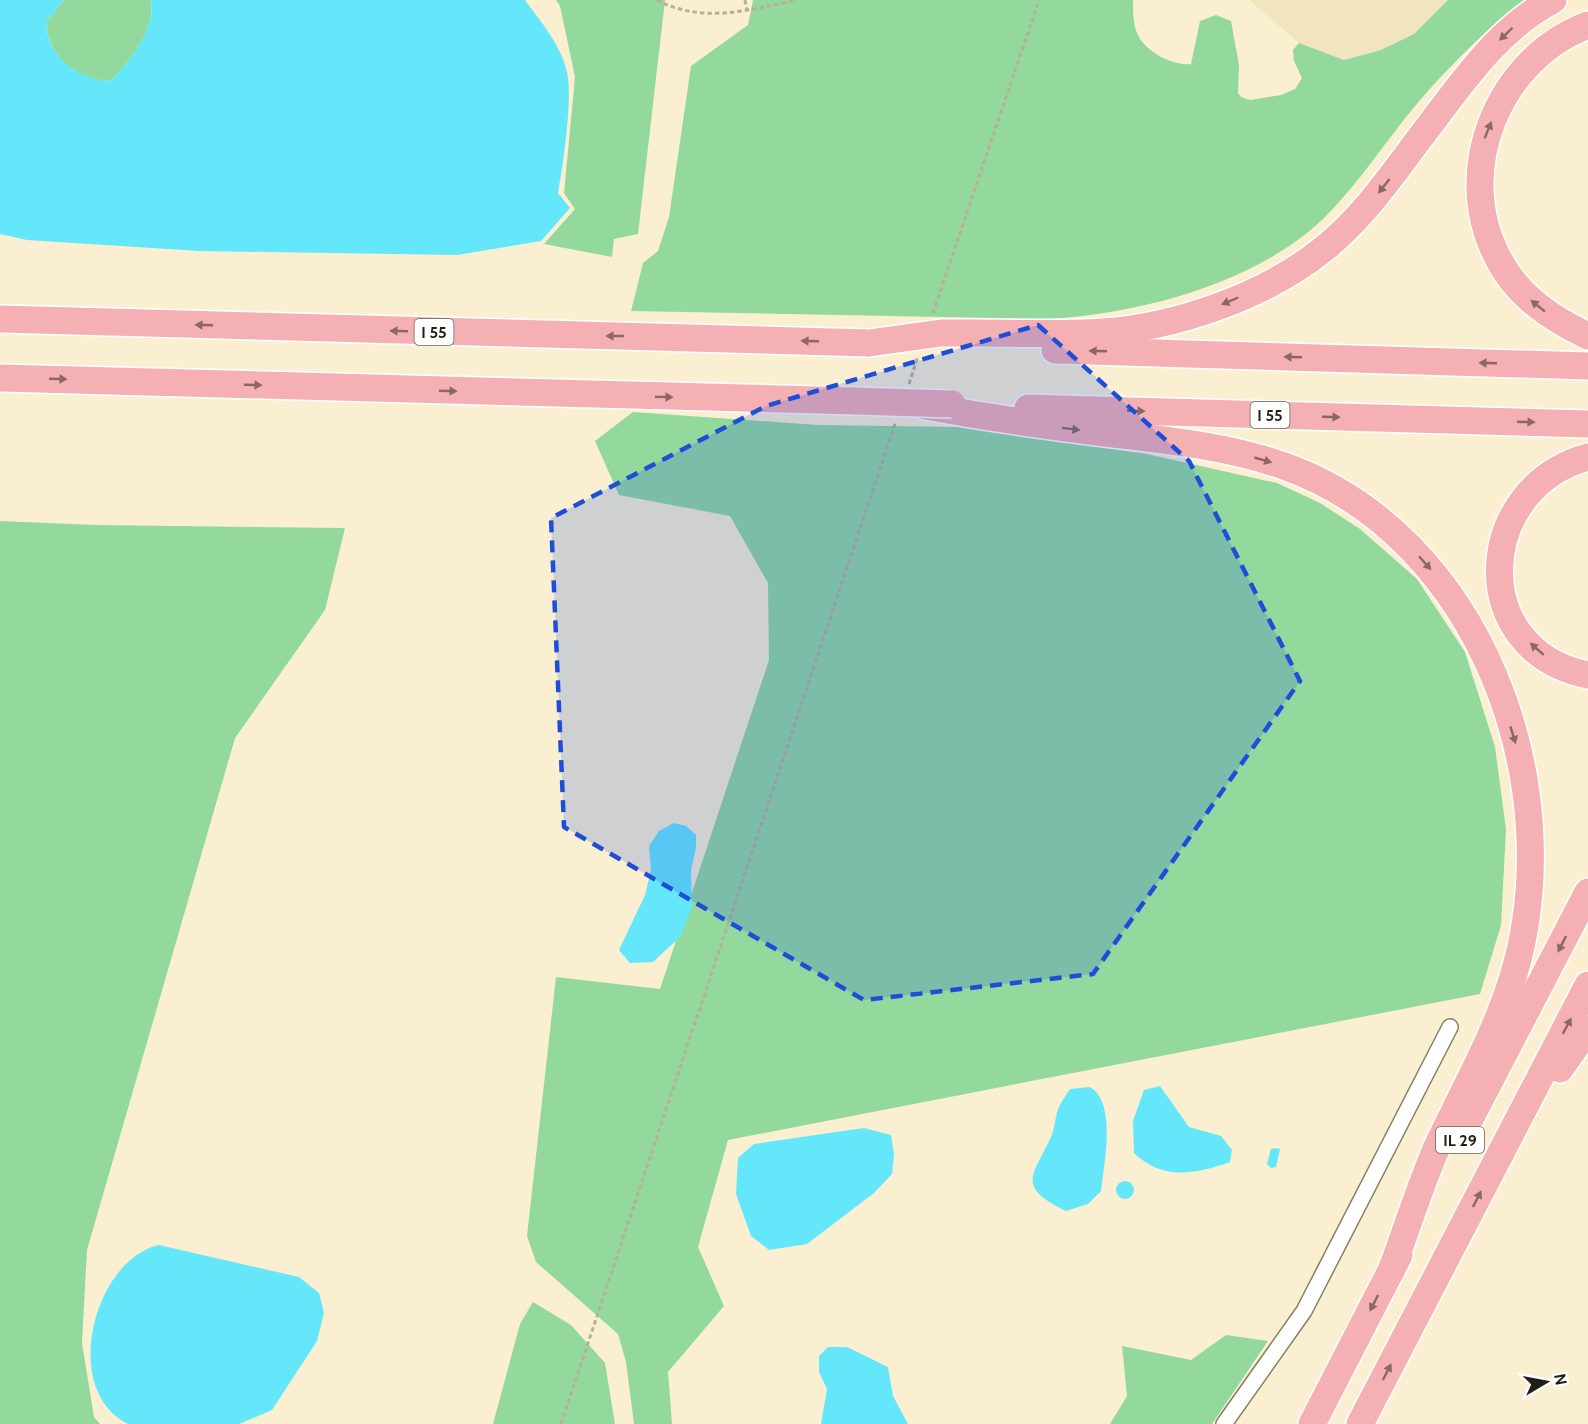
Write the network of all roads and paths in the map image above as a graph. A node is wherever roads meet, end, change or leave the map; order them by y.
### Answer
1 (657, 0) edge
2 (745, 0) edge
3 (796, 0) edge
4 (1553, 0) edge
5 (1038, 1) edge
6 (747, 10) junction
7 (1588, 26) edge
8 (932, 315) dead end
9 (0, 319) edge
10 (1588, 336) edge
11 (969, 340) junction
12 (921, 349) dead end
13 (1588, 366) edge
14 (0, 378) edge
15 (903, 404) junction
16 (951, 408) junction
17 (1588, 424) edge
18 (1588, 457) edge
19 (1588, 675) edge
20 (1588, 892) edge
21 (1588, 985) edge
22 (1450, 1027) dead end
23 (1588, 1029) edge
24 (1495, 1164) junction
25 (1391, 1271) junction
26 (561, 1424) edge
27 (1224, 1424) edge
28 (1312, 1424) edge
29 (1360, 1424) edge

1 - 6 path
2 - 6 path
3 - 6 path
4 -> 11 highway
5 - 8 path
10 -> 7 highway
11 -> 9 highway, I 55, bridge
13 -> 11 highway
12 - 15 path
14 -> 15 highway, I 55, bridge
15 - 16 highway, I 55, bridge
15 - 26 path
16 -> 17 highway, I 55
16 -> 25 highway
19 -> 18 highway
20 -> 25 highway, IL 29
24 -> 21 highway, IL 29
22 - 27 street
23 - 24 highway
29 -> 24 highway, IL 29
25 -> 28 highway, IL 29

